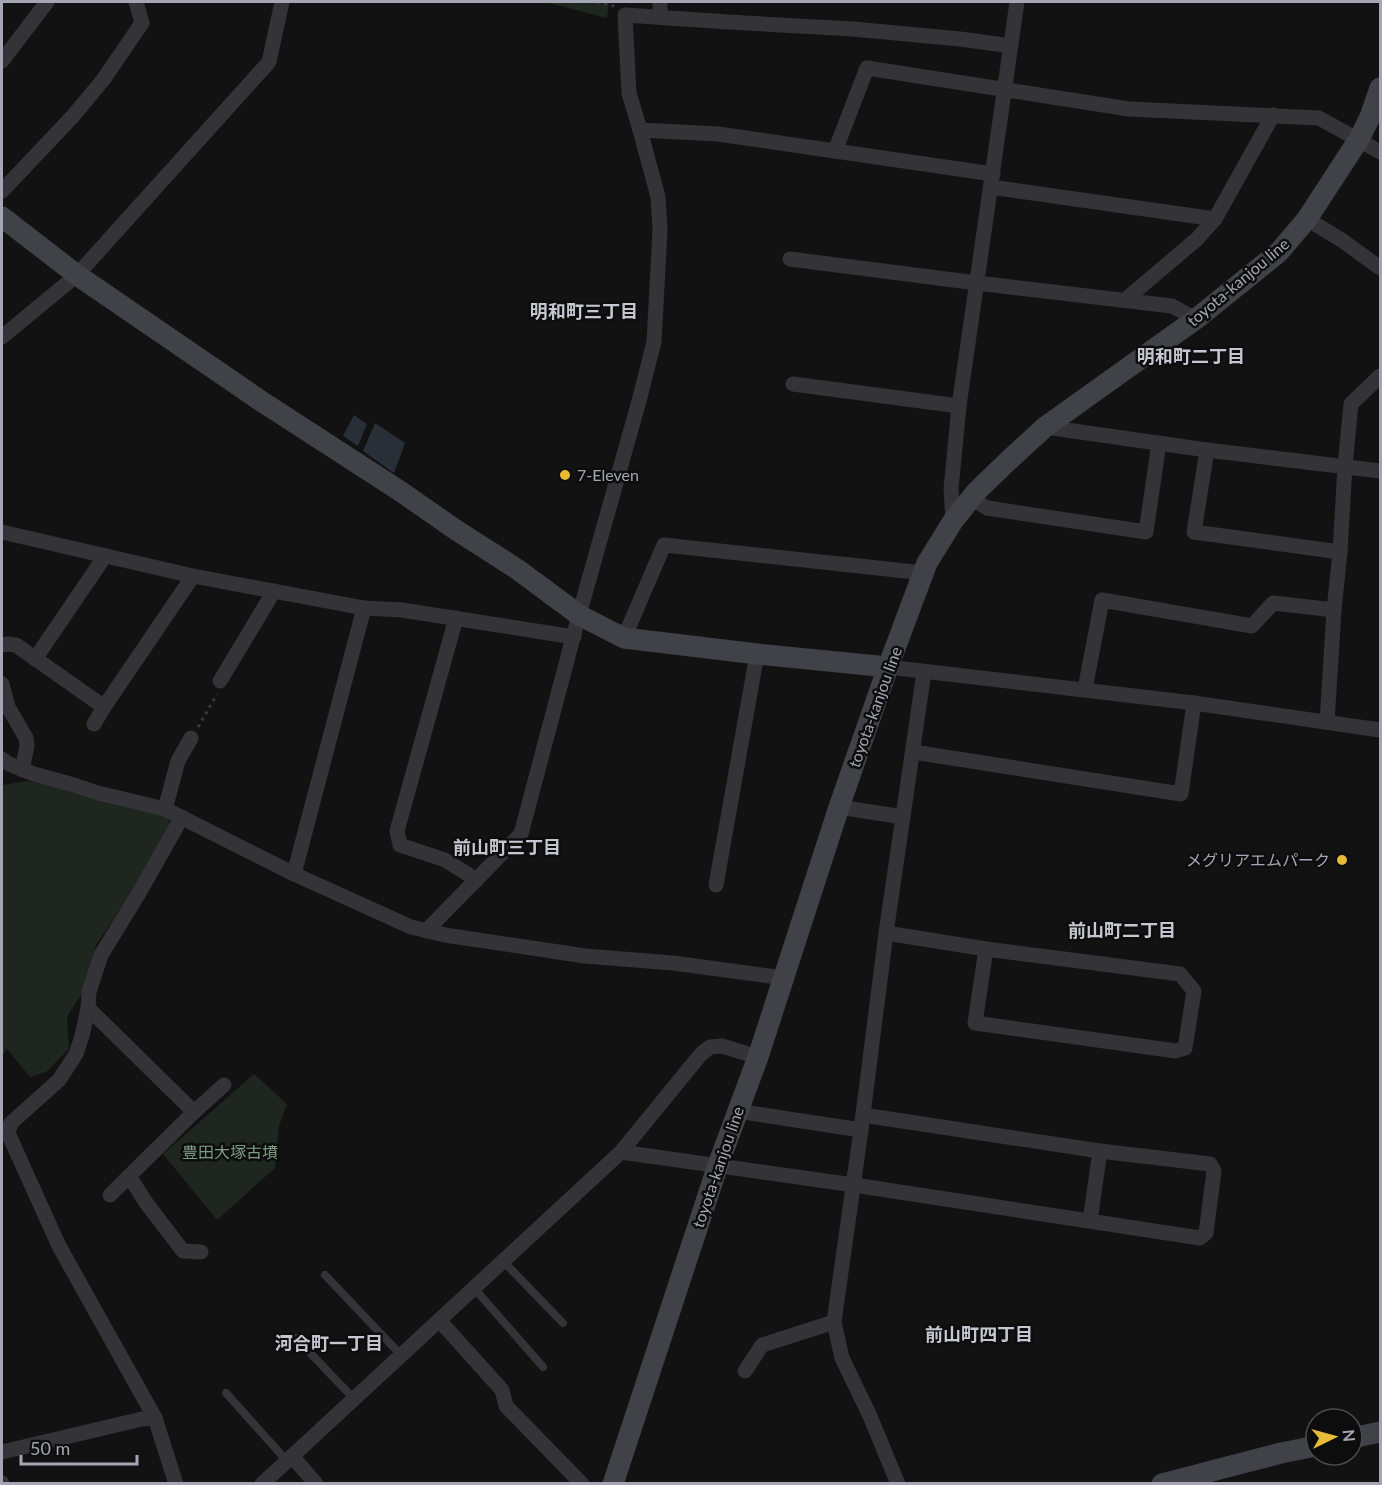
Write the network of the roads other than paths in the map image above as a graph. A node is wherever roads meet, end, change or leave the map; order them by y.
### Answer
1 (46, 2) edge
2 (136, 2) edge
3 (282, 2) edge
4 (1017, 2) edge
5 (660, 9) edge
6 (1011, 46) junction
7 (2, 61) edge
8 (1380, 88) edge
9 (1004, 90) junction
10 (1273, 115) junction
11 (640, 130) junction
12 (1359, 139) junction
13 (836, 151) junction
14 (1380, 152) edge
15 (992, 180) junction
16 (2, 191) edge
17 (2, 218) edge
18 (1215, 219) junction
19 (1307, 219) junction
20 (790, 259) dead end
21 (1380, 268) edge
22 (77, 275) junction
23 (977, 283) junction
24 (1125, 300) junction
25 (1196, 319) junction
26 (2, 337) edge
27 (1380, 376) edge
28 (793, 384) dead end
29 (959, 406) junction
30 (1045, 427) junction
31 (1159, 443) junction
32 (1207, 450) junction
33 (1345, 466) junction
34 (1380, 471) edge
35 (971, 498) junction
36 (953, 521) junction
37 (2, 532) edge
38 (1340, 552) junction
39 (105, 556) junction
40 (924, 573) junction
41 (193, 576) junction
42 (274, 591) junction
43 (364, 608) junction
44 (1334, 610) junction
45 (579, 615) junction
46 (456, 618) junction
47 (574, 638) junction
48 (624, 638) junction
49 (2, 645) edge
50 (757, 654) junction
51 (35, 659) junction
52 (888, 667) junction
53 (924, 672) junction
54 (220, 681) road end
55 (2, 684) edge
56 (1085, 689) junction
57 (1194, 703) junction
58 (104, 707) junction
59 (1327, 722) junction
60 (94, 724) dead end
61 (1380, 730) edge
62 (191, 738) road end
63 (913, 752) junction
64 (2, 759) edge
65 (22, 770) junction
66 (839, 807) junction
67 (165, 809) junction
68 (903, 817) junction
69 (182, 818) junction
70 (294, 874) junction
71 (477, 880) junction
72 (716, 885) dead end
73 (426, 931) junction
74 (886, 933) junction
75 (986, 949) junction
76 (784, 978) junction
77 (88, 1008) junction
78 (758, 1057) junction
79 (224, 1085) dead end
80 (737, 1111) junction
81 (194, 1112) junction
82 (862, 1122) junction
83 (1100, 1151) junction
84 (621, 1152) junction
85 (718, 1165) junction
86 (129, 1176) junction
87 (854, 1185) junction
88 (110, 1195) dead end
89 (1090, 1221) junction
90 (201, 1252) dead end
91 (503, 1261) junction
92 (325, 1275) dead end
93 (474, 1288) junction
94 (439, 1320) junction
95 (834, 1322) junction
96 (563, 1323) dead end
97 (296, 1338) dead end
98 (401, 1355) junction
99 (543, 1367) dead end
100 (745, 1371) dead end
101 (226, 1393) dead end
102 (354, 1399) junction
103 (155, 1418) junction
104 (1380, 1432) edge
105 (1364, 1435) edge
106 (1304, 1448) edge
107 (2, 1452) edge
108 (290, 1459) junction
109 (1167, 1483) edge
110 (176, 1484) edge
111 (262, 1484) edge
112 (316, 1484) edge
113 (582, 1484) edge
114 (613, 1484) edge
115 (898, 1484) edge

1 - 7 street
2 - 16 street
3 - 22 street
4 - 6 street
5 - 6 street
5 - 11 street
6 - 9 street
8 - 12 main road, toyota-kanjou line
9 - 10 street
9 - 13 street
9 - 15 street
10 - 12 street
10 - 18 street
11 - 13 street
11 - 45 street
12 - 14 street
12 - 19 main road, toyota-kanjou line
13 - 15 street
15 - 18 street
15 - 23 street
17 - 22 main road
18 - 24 street
19 - 21 street
19 - 25 main road, toyota-kanjou line
20 - 23 street
22 - 26 street
22 - 45 main road
23 - 24 street
23 - 29 street
24 - 25 street
25 - 30 main road, toyota-kanjou line
27 - 33 street
28 - 29 street
29 - 36 street
30 - 31 street
30 - 35 main road, toyota-kanjou line
31 - 32 street
31 - 35 street
32 - 33 street
32 - 38 street
33 - 34 street
33 - 38 street
35 - 36 main road, toyota-kanjou line
36 - 40 main road, toyota-kanjou line
37 - 39 street
38 - 44 street
39 - 41 street
39 - 51 street
40 - 48 street
40 - 52 main road, toyota-kanjou line
41 - 42 street
41 - 58 street
42 - 43 street
42 - 54 street
43 - 46 street
43 - 70 street
44 - 56 street
44 - 59 street
45 - 47 street
45 - 48 main road
46 - 47 street
46 - 71 street
47 - 71 street
48 - 50 main road
49 - 51 street
50 - 52 main road
50 - 72 street
51 - 58 street
52 - 53 street
52 - 66 main road, toyota-kanjou line
53 - 56 street
53 - 63 street
55 - 65 street
56 - 57 street
57 - 59 street
57 - 63 street
58 - 60 street
59 - 61 street
62 - 67 street
63 - 68 street
64 - 65 street
65 - 67 street
66 - 68 street
66 - 76 main road, toyota-kanjou line
67 - 69 street
68 - 74 street
69 - 70 street
69 - 77 street
70 - 73 street
71 - 73 street
73 - 76 street
74 - 75 street
74 - 82 street
75 - 75 street
76 - 78 main road, toyota-kanjou line
77 - 81 street
77 - 103 street
78 - 80 main road, toyota-kanjou line
78 - 84 street
79 - 81 street
80 - 82 street
80 - 85 main road, toyota-kanjou line
81 - 86 street
82 - 83 street
82 - 87 street
83 - 89 street
83 - 89 street
84 - 85 street
84 - 91 street
85 - 87 street
85 - 114 main road, toyota-kanjou line
86 - 88 street
86 - 90 street
87 - 89 street
87 - 95 street
91 - 93 street
91 - 96 lane
92 - 98 lane
93 - 94 street
93 - 99 lane
94 - 98 street
94 - 113 street
95 - 100 street
95 - 115 street
97 - 102 lane
98 - 102 street
101 - 108 lane
102 - 108 street
103 - 107 street
103 - 110 street
104 - 105 main road
106 - 109 main road
108 - 111 street
108 - 112 street

